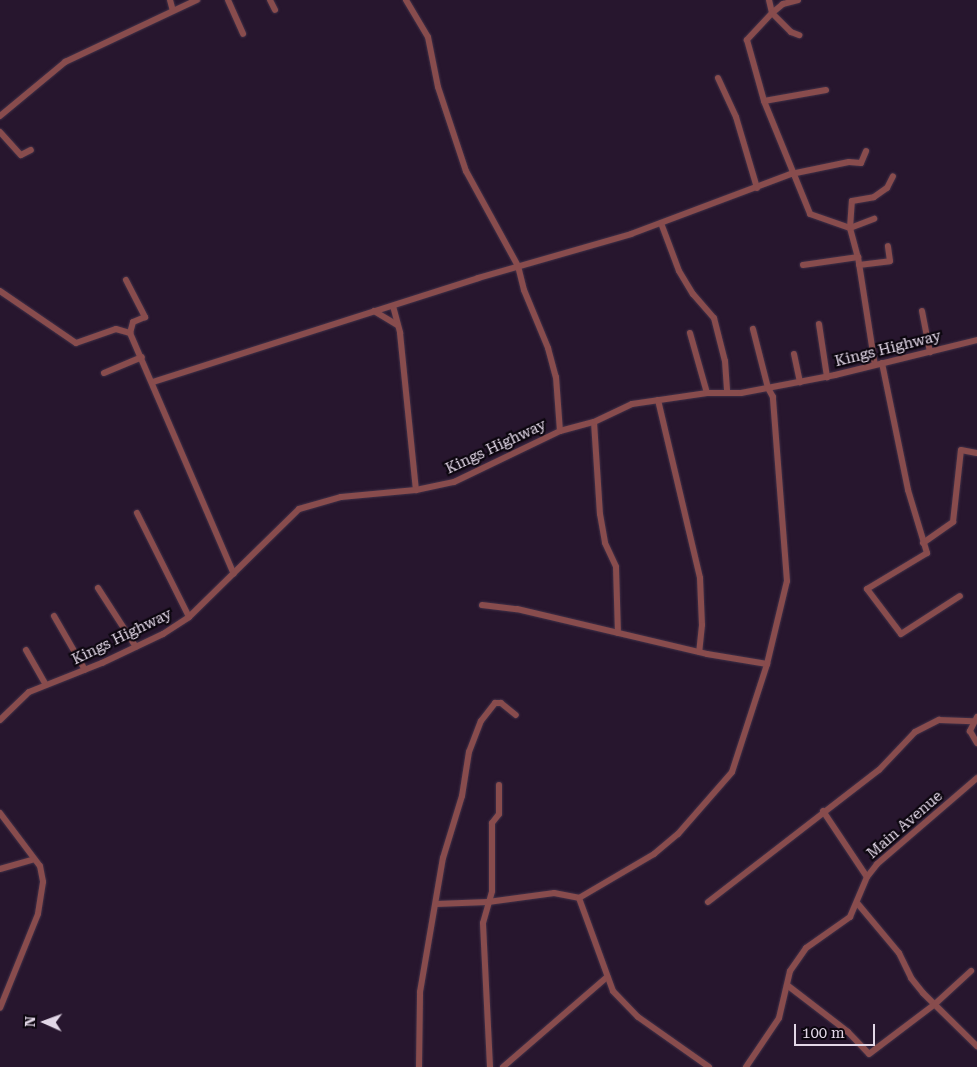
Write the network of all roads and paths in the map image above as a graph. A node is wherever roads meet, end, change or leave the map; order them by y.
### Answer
1 (170, 0) edge
2 (197, 0) edge
3 (228, 0) edge
4 (270, 0) edge
5 (406, 0) edge
6 (769, 0) edge
7 (798, 0) edge
8 (173, 10) junction
9 (275, 10) dead end
10 (772, 13) junction
11 (244, 34) dead end
12 (799, 35) dead end
13 (718, 78) dead end
14 (826, 90) dead end
15 (764, 101) junction
16 (0, 116) edge
17 (0, 132) edge
18 (31, 150) dead end
19 (866, 151) dead end
20 (791, 174) junction
21 (893, 176) dead end
22 (757, 188) junction
23 (874, 218) dead end
24 (661, 223) junction
25 (850, 228) junction
26 (888, 246) dead end
27 (858, 257) junction
28 (802, 265) dead end
29 (859, 265) junction
30 (518, 266) junction
31 (126, 280) dead end
32 (0, 290) edge
33 (393, 306) junction
34 (374, 311) junction
35 (922, 311) dead end
36 (819, 324) dead end
37 (398, 326) junction
38 (753, 329) dead end
39 (130, 333) junction
40 (690, 333) dead end
41 (977, 340) edge
42 (930, 352) junction
43 (794, 354) dead end
44 (142, 357) junction
45 (882, 363) junction
46 (874, 365) junction
47 (104, 373) dead end
48 (827, 377) junction
49 (153, 382) junction
50 (800, 382) junction
51 (768, 388) junction
52 (707, 393) junction
53 (727, 393) junction
54 (658, 400) junction
55 (594, 422) junction
56 (560, 431) junction
57 (977, 453) edge
58 (416, 490) junction
59 (137, 513) dead end
60 (923, 543) junction
61 (234, 574) junction
62 (98, 588) dead end
63 (960, 596) dead end
64 (482, 605) dead end
65 (54, 616) dead end
66 (190, 617) junction
67 (618, 633) junction
68 (136, 647) junction
69 (26, 650) dead end
70 (699, 652) junction
71 (767, 664) junction
72 (85, 670) junction
73 (46, 685) junction
74 (516, 715) dead end
75 (0, 717) edge
76 (975, 719) edge
77 (977, 743) edge
78 (977, 778) edge
79 (499, 786) dead end
80 (823, 811) junction
81 (0, 813) edge
82 (34, 859) junction
83 (0, 869) edge
84 (867, 878) junction
85 (579, 898) junction
86 (488, 902) junction
87 (708, 902) dead end
88 (436, 904) junction
89 (858, 904) junction
90 (971, 970) dead end
91 (608, 977) junction
92 (787, 985) junction
93 (935, 1004) junction
94 (0, 1008) edge
95 (977, 1046) edge
96 (418, 1067) edge
97 (490, 1067) edge
98 (503, 1067) edge
99 (708, 1067) edge
100 (746, 1067) edge

1 - 8 street
2 - 8 street
3 - 11 street
4 - 9 street
5 - 30 street
6 - 10 street
7 - 10 street
8 - 16 street
10 - 12 street
10 - 15 street
13 - 22 street
14 - 15 street
15 - 20 street
17 - 18 street
19 - 20 street
20 - 22 street
20 - 25 street
21 - 25 street
22 - 24 street
23 - 25 street
24 - 30 street
24 - 53 street
25 - 27 street
26 - 29 street
27 - 28 street
27 - 29 street
29 - 46 street
30 - 33 street
30 - 56 street
31 - 39 street
32 - 39 street
33 - 34 street
33 - 37 street
34 - 37 street
34 - 49 street
35 - 42 street
36 - 48 street
37 - 58 street
38 - 51 street
39 - 44 street
40 - 52 street
41 - 42 street, Kings Highway
42 - 45 street, Kings Highway
43 - 50 street
44 - 47 street
44 - 49 street
45 - 46 street, Kings Highway
45 - 60 street
46 - 48 street, Kings Highway
48 - 50 street, Kings Highway
49 - 61 street
50 - 51 street, Kings Highway
51 - 53 street, Kings Highway
51 - 71 street
52 - 53 street, Kings Highway
52 - 54 street, Kings Highway
54 - 55 street, Kings Highway
54 - 70 street
55 - 56 street, Kings Highway
55 - 67 street
56 - 58 street, Kings Highway
57 - 60 street
58 - 61 street, Kings Highway
59 - 66 street
60 - 63 street
61 - 66 street, Kings Highway
62 - 68 street
64 - 67 street
65 - 72 street
66 - 68 street, Kings Highway
67 - 70 street
68 - 72 street, Kings Highway
69 - 73 street
70 - 71 street
71 - 85 street
72 - 73 street, Kings Highway
73 - 75 street, Kings Highway
74 - 88 street
76 - 77 street
76 - 80 street
78 - 84 street, Main Avenue
79 - 86 street
80 - 84 street
80 - 87 street
81 - 82 street
82 - 83 street
82 - 94 street
84 - 89 street, Main Avenue
85 - 86 street
85 - 91 street
86 - 88 street
86 - 97 street
88 - 96 street
89 - 92 street, Main Avenue
89 - 93 street
90 - 93 street
91 - 98 street
91 - 99 street
92 - 93 street
92 - 100 street, Main Avenue
93 - 95 street

